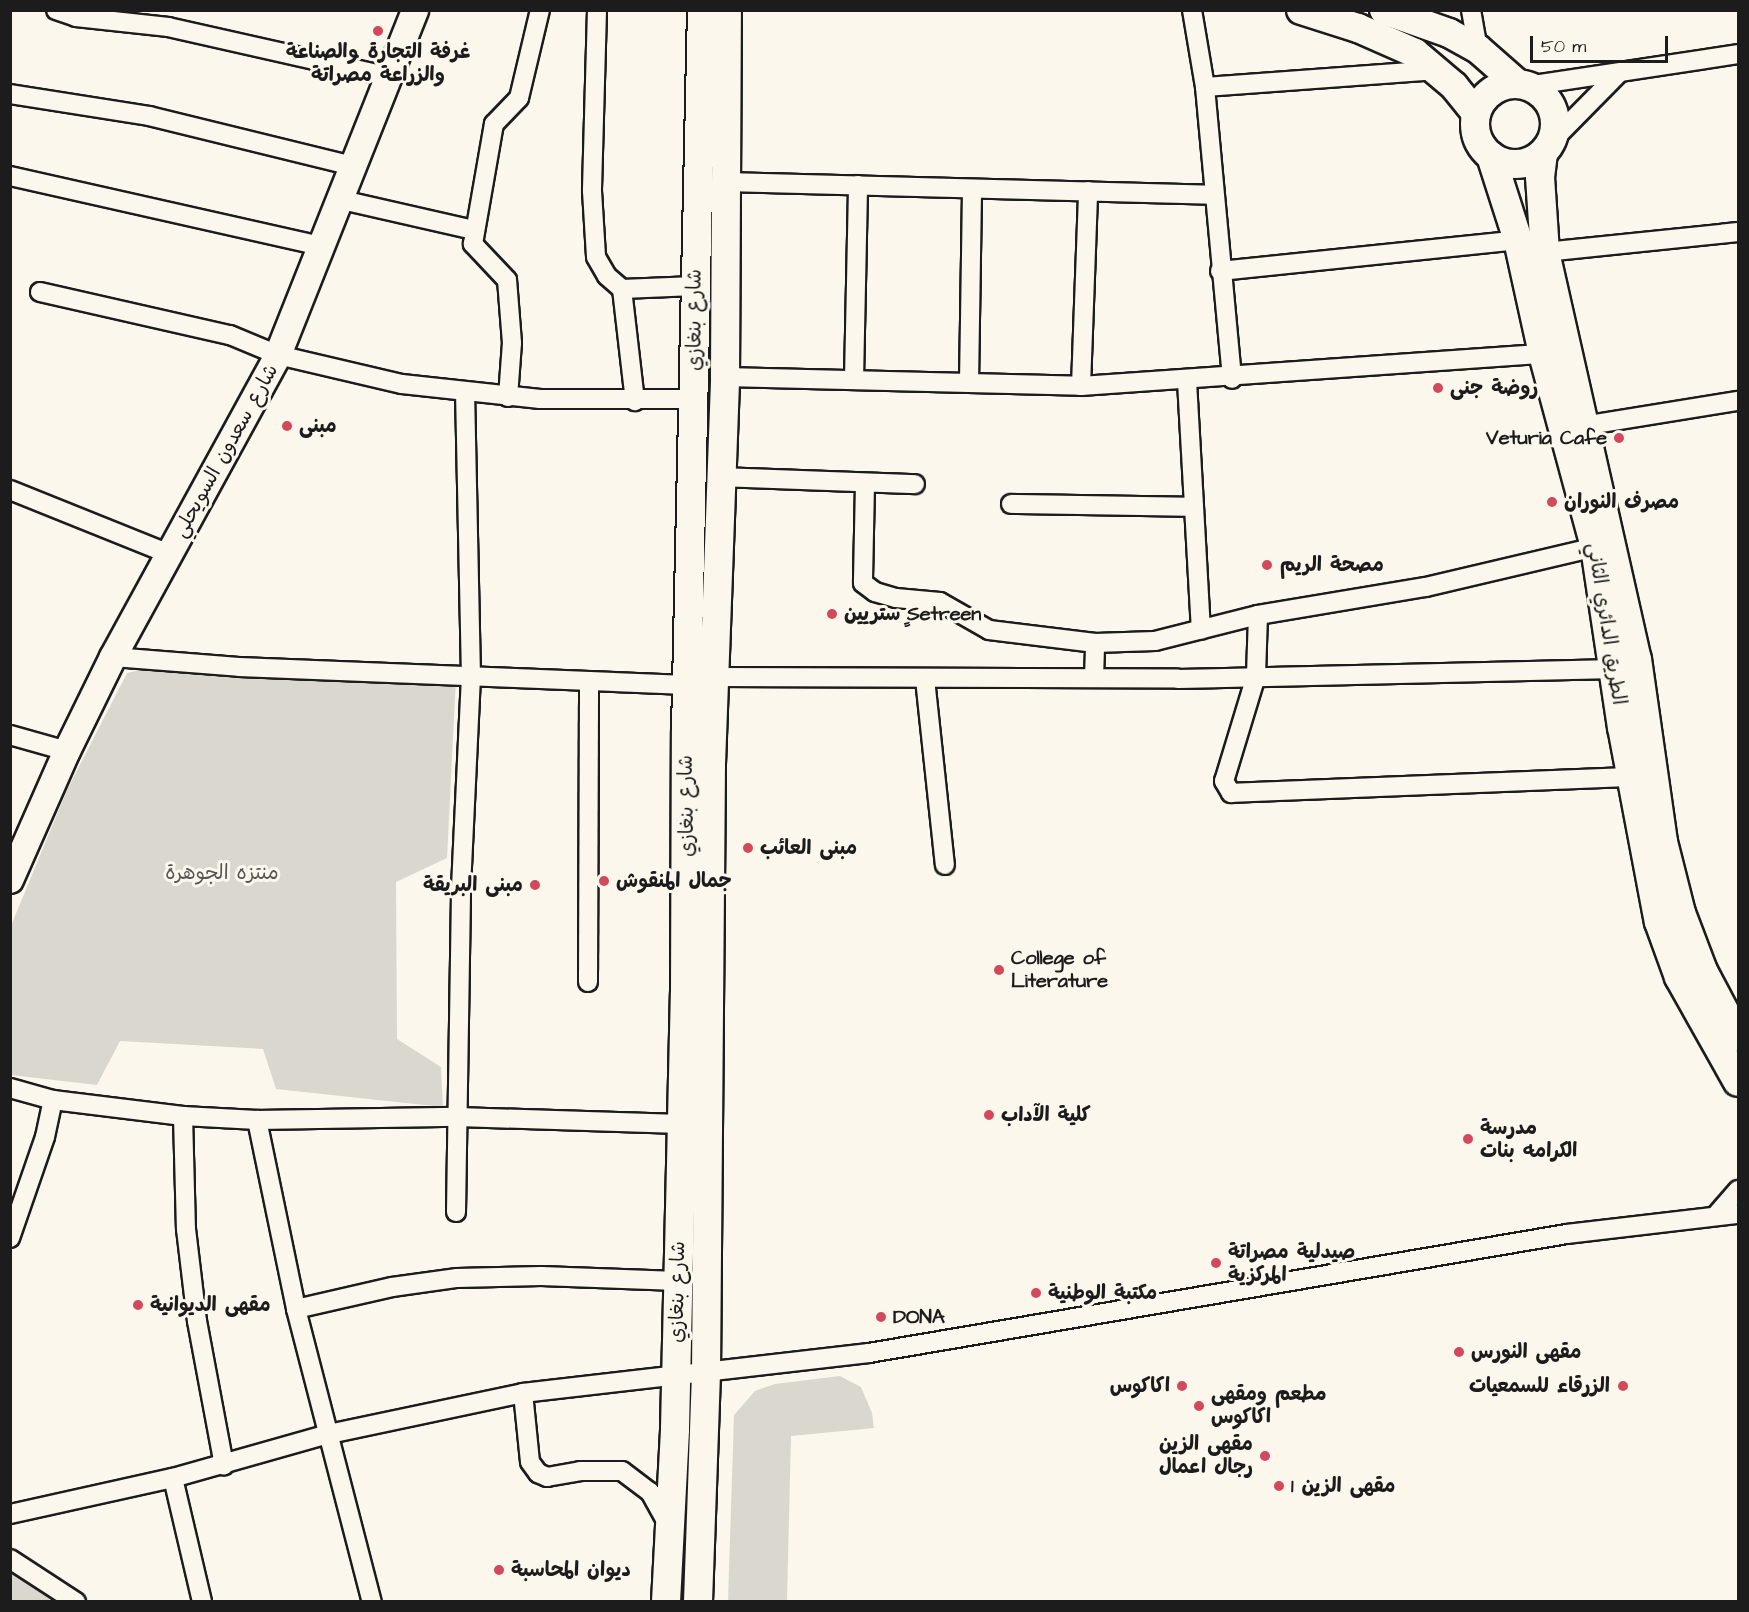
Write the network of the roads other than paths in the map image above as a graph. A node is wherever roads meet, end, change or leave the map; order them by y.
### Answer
1 (56, 10) edge
2 (415, 10) edge
3 (540, 10) edge
4 (597, 10) edge
5 (702, 10) edge
6 (727, 10) edge
7 (1192, 10) edge
8 (1301, 10) edge
9 (1384, 10) edge
10 (1471, 10) edge
11 (1478, 49) junction
12 (1738, 54) edge
13 (1437, 70) junction
14 (1618, 74) junction
15 (390, 77) junction
16 (1522, 85) junction
17 (1205, 87) junction
18 (10, 94) edge
19 (1476, 113) junction
20 (1547, 148) junction
21 (1491, 156) junction
22 (356, 167) junction
23 (10, 176) edge
24 (725, 182) junction
25 (858, 185) junction
26 (972, 189) junction
27 (1088, 191) junction
28 (1213, 195) junction
29 (342, 200) junction
30 (474, 231) junction
31 (1738, 232) edge
32 (1518, 240) junction
33 (324, 247) junction
34 (1545, 252) junction
35 (1220, 271) junction
36 (694, 286) junction
37 (622, 289) junction
38 (40, 292) dead end
39 (1543, 354) junction
40 (278, 355) junction
41 (725, 377) junction
42 (1232, 378) junction
43 (854, 379) junction
44 (1187, 381) junction
45 (969, 383) junction
46 (1081, 386) junction
47 (465, 394) junction
48 (508, 397) junction
49 (695, 399) junction
50 (635, 401) junction
51 (1738, 401) edge
52 (1583, 426) junction
53 (721, 477) junction
54 (865, 484) junction
55 (915, 484) dead end
56 (10, 490) edge
57 (1011, 504) dead end
58 (1194, 507) junction
59 (1595, 547) junction
60 (169, 554) junction
61 (1258, 615) junction
62 (1201, 630) junction
63 (1095, 643) junction
64 (113, 657) junction
65 (1616, 669) junction
66 (1256, 676) junction
67 (471, 677) junction
68 (1094, 677) junction
69 (925, 679) junction
70 (589, 681) junction
71 (701, 681) junction
72 (10, 735) edge
73 (67, 751) junction
74 (1632, 777) junction
75 (945, 865) dead end
76 (10, 880) edge
77 (588, 982) dead end
78 (1738, 1037) edge
79 (1738, 1080) edge
80 (10, 1088) edge
81 (53, 1100) junction
82 (183, 1116) junction
83 (458, 1117) junction
84 (257, 1120) junction
85 (681, 1124) junction
86 (1738, 1190) edge
87 (456, 1212) dead end
88 (1717, 1214) junction
89 (1738, 1214) edge
90 (10, 1238) edge
91 (678, 1281) junction
92 (296, 1310) junction
93 (706, 1374) junction
94 (677, 1375) junction
95 (523, 1393) junction
96 (329, 1434) junction
97 (224, 1465) junction
98 (173, 1478) junction
99 (10, 1514) edge
100 (668, 1525) junction
101 (10, 1559) edge
102 (76, 1602) edge
103 (202, 1602) edge
104 (372, 1602) edge
105 (666, 1602) edge
106 (698, 1602) edge

1 - 15 street
2 - 15 main road, شارع سعدون السويحلي
3 - 30 street
4 - 37 street
5 - 36 main road, شارع بنغازي
6 - 24 main road, شارع بنغازي
7 - 17 street
8 - 13 main road
9 - 11 main road
10 - 11 street
11 - 16 main road
12 - 14 street
13 - 17 street
13 - 19 main road
14 - 16 street
14 - 20 street
15 - 22 main road, شارع سعدون السويحلي
16 - 19 main road
16 - 20 main road
17 - 28 street
18 - 22 street
19 - 21 main road
20 - 21 main road
20 - 34 main road, الطريق الدائري الثاني
21 - 32 main road, الطريق الدائري الثاني
22 - 29 main road, شارع سعدون السويحلي
23 - 33 street
24 - 25 street
24 - 41 main road, شارع بنغازي
25 - 26 street
25 - 43 street
26 - 27 street
26 - 45 street
27 - 28 street
27 - 46 street
28 - 35 street
29 - 30 street
29 - 33 main road, شارع سعدون السويحلي
30 - 48 street
31 - 34 street
32 - 35 street
32 - 39 main road, الطريق الدائري الثاني
33 - 40 main road, شارع سعدون السويحلي
34 - 52 main road, الطريق الدائري الثاني
35 - 42 street
36 - 37 street
36 - 49 main road, شارع بنغازي
37 - 50 street
38 - 40 street
39 - 42 street
39 - 59 main road, الطريق الدائري الثاني
40 - 47 street
40 - 60 main road, شارع سعدون السويحلي
41 - 43 street
41 - 53 main road, شارع بنغازي
42 - 44 street
43 - 45 street
44 - 46 street
44 - 58 street
45 - 46 street
47 - 48 street
47 - 67 street
48 - 50 street
49 - 50 street
49 - 71 main road, شارع بنغازي
51 - 52 street
52 - 78 main road, الطريق الدائري الثاني
53 - 54 street
53 - 71 main road, شارع بنغازي
54 - 55 street
54 - 63 street
56 - 60 street
57 - 58 street
58 - 62 street
59 - 61 street
59 - 65 main road, الطريق الدائري الثاني
60 - 64 main road, شارع سعدون السويحلي
61 - 62 street
61 - 66 street
62 - 63 street
63 - 68 street
64 - 67 street
64 - 73 main road, شارع سعدون السويحلي
65 - 66 street
65 - 74 main road, الطريق الدائري الثاني
66 - 68 street
66 - 74 street
67 - 70 street
67 - 83 street
68 - 69 street
69 - 71 street
69 - 75 street
70 - 71 street
70 - 77 street
71 - 85 main road, شارع بنغازي
71 - 93 main road, شارع بنغازي
72 - 73 street
73 - 76 main road, شارع سعدون السويحلي
74 - 79 main road, الطريق الدائري الثاني
80 - 81 street
81 - 82 street
81 - 90 street
82 - 84 street
82 - 97 street
83 - 84 street
83 - 85 street
83 - 87 street
84 - 92 street
85 - 91 main road, شارع بنغازي
86 - 88 street
88 - 89 street
88 - 93 street
91 - 92 street
91 - 94 main road, شارع بنغازي
92 - 96 street
93 - 94 street
93 - 106 main road, شارع بنغازي
94 - 95 street
94 - 100 main road, شارع بنغازي
95 - 96 street
95 - 100 street
96 - 97 street
96 - 104 street
97 - 98 street
98 - 99 street
98 - 103 street
100 - 105 main road, شارع بنغازي
101 - 102 street

